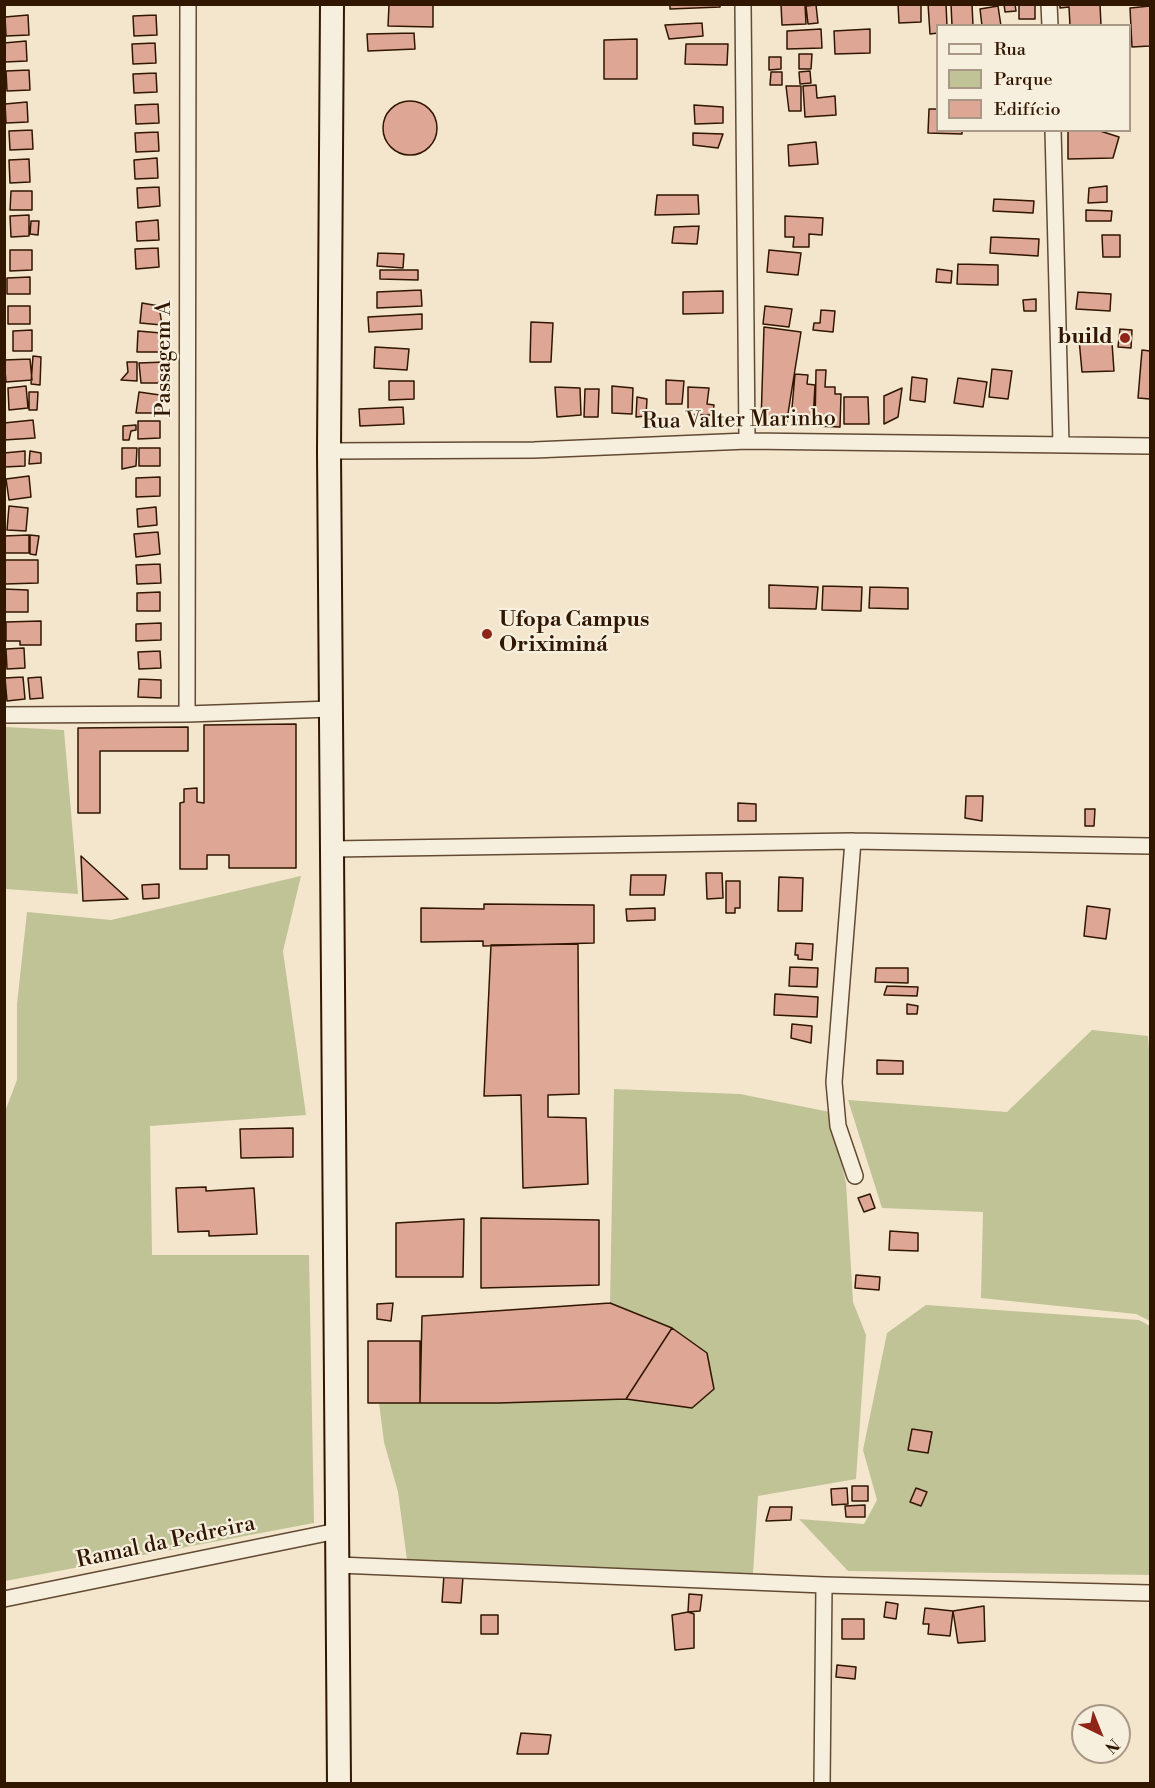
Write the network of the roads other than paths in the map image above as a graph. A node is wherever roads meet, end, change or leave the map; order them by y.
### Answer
1 (188, 4) edge
2 (332, 4) edge
3 (743, 4) edge
4 (1049, 4) edge
5 (1050, 24) edge
6 (1053, 132) edge
7 (747, 441) junction
8 (1061, 444) junction
9 (1150, 446) edge
10 (328, 451) junction
11 (330, 709) junction
12 (187, 714) junction
13 (4, 715) edge
14 (853, 841) junction
15 (1150, 846) edge
16 (332, 849) junction
17 (855, 1176) dead end
18 (337, 1531) junction
19 (338, 1565) junction
20 (824, 1585) junction
21 (1150, 1593) edge
22 (4, 1599) edge
23 (339, 1784) edge
24 (822, 1784) edge

1 - 12 street, Passagem A
2 - 10 main road
3 - 7 street
4 - 5 street
6 - 8 street
7 - 8 street, Rua Valter Marinho
7 - 10 street, Rua Valter Marinho
8 - 9 street, Rua Valter Marinho
10 - 11 main road
11 - 12 street
11 - 16 main road
12 - 13 street
14 - 15 street
14 - 16 street
14 - 17 street
16 - 18 main road
18 - 19 main road
18 - 22 street, Ramal da Pedreira
19 - 20 street
19 - 23 main road
20 - 21 street
20 - 24 street

